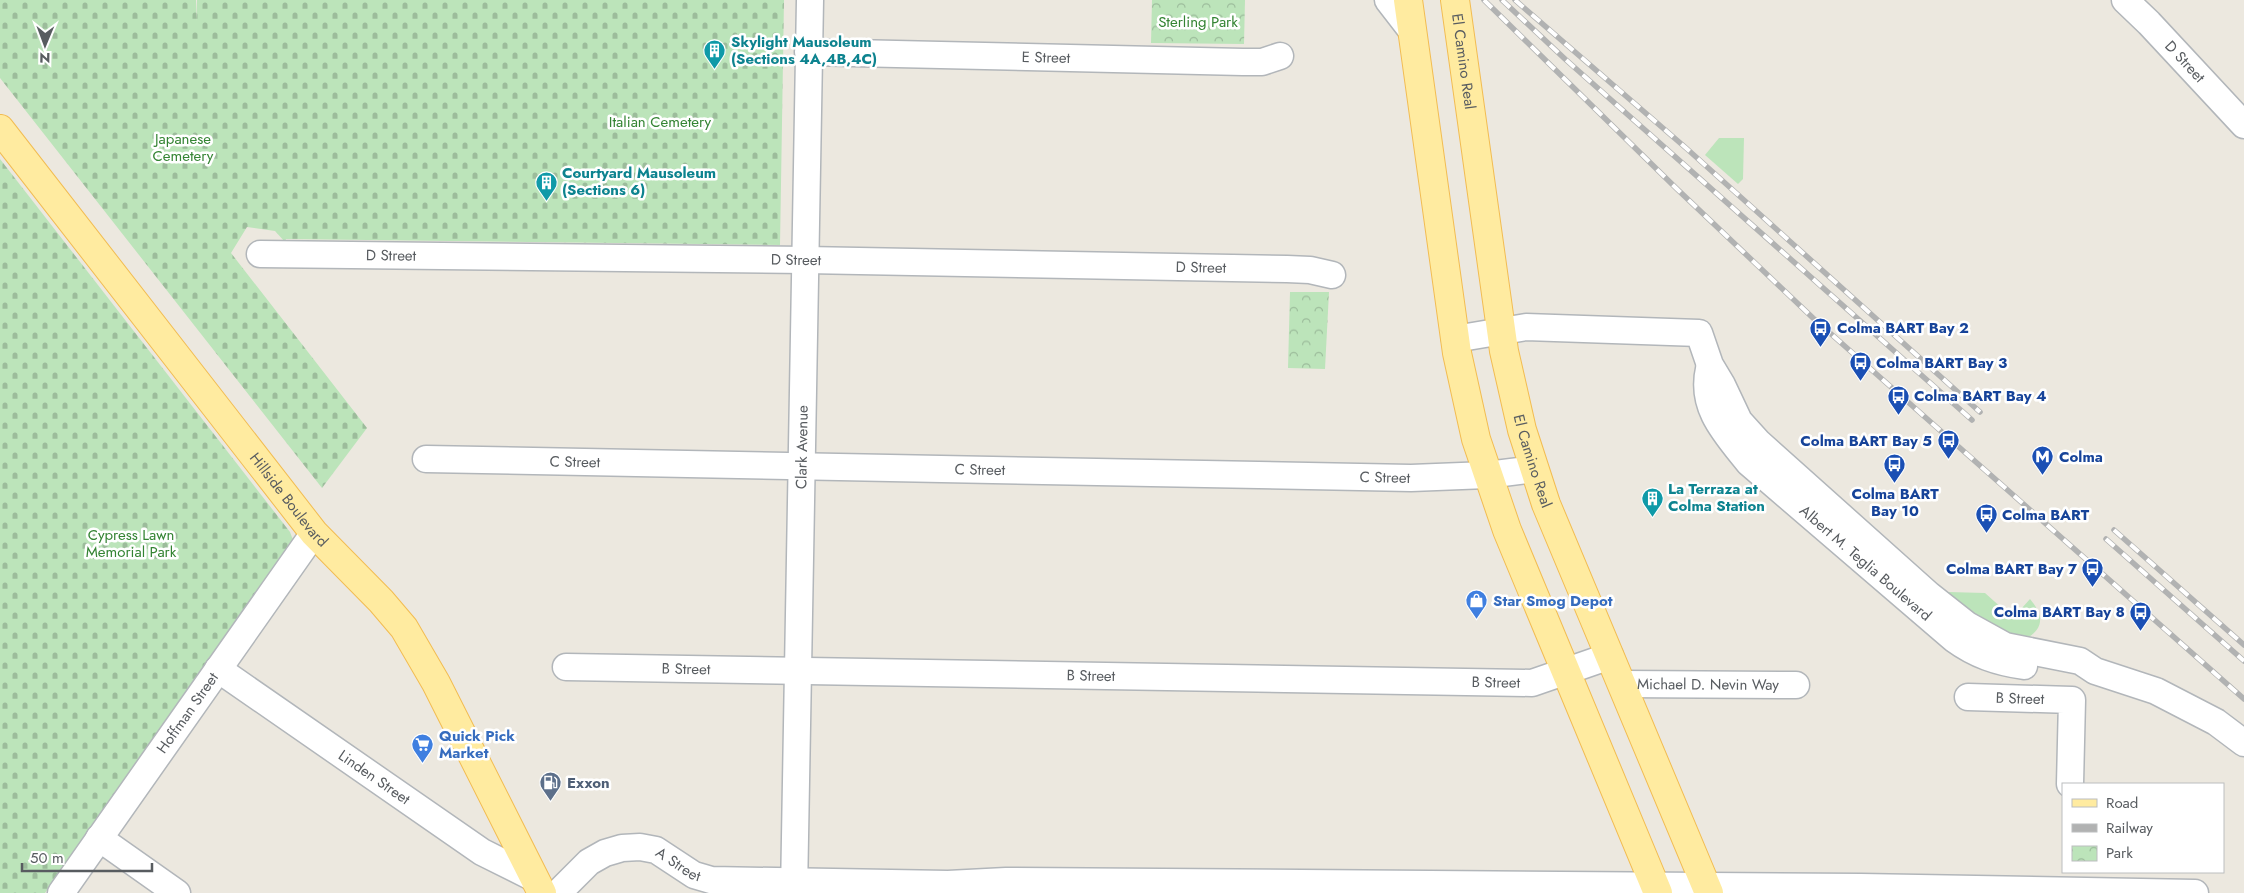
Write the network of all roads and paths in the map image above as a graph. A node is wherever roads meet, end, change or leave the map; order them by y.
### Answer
1 (810, 0) edge
2 (1388, 0) edge
3 (1408, 0) edge
4 (1455, 0) edge
5 (2125, 0) edge
6 (1412, 31) junction
7 (808, 52) junction
8 (1280, 56) dead end
9 (2244, 126) edge
10 (0, 128) edge
11 (260, 254) dead end
12 (806, 260) junction
13 (1332, 274) dead end
14 (1501, 330) junction
15 (1455, 339) junction
16 (426, 458) dead end
17 (803, 467) junction
18 (1534, 469) junction
19 (1487, 475) junction
20 (314, 533) junction
21 (1610, 656) junction
22 (566, 667) dead end
23 (218, 669) junction
24 (799, 672) junction
25 (1566, 672) junction
26 (1622, 684) junction
27 (1796, 685) dead end
28 (1968, 696) dead end
29 (2244, 743) edge
30 (2070, 783) edge
31 (99, 838) junction
32 (2067, 880) edge
33 (538, 886) edge
34 (794, 887) edge
35 (1092, 888) edge
36 (1334, 889) edge
37 (1657, 889) edge
38 (1707, 889) edge
39 (2124, 892) edge
40 (61, 893) edge
41 (177, 893) edge
42 (558, 893) edge
43 (2195, 893) edge

1 - 7 street, Clark Avenue
2 - 6 street
3 - 6 main road
4 - 14 main road, El Camino Real
5 - 9 street, D Street
6 - 15 main road
7 - 8 street, E Street
7 - 12 street, Clark Avenue
10 - 20 main road, Hillside Boulevard
11 - 12 street, D Street
12 - 13 street, D Street
12 - 17 street, Clark Avenue
14 - 15 street, Albert M. Teglia Boulevard
14 - 18 main road, El Camino Real
14 - 29 street, Albert M. Teglia Boulevard
15 - 19 main road
16 - 17 street, C Street
17 - 19 street, C Street
17 - 24 street, Clark Avenue
18 - 19 street, C Street
18 - 21 main road, El Camino Real
19 - 25 main road
20 - 23 street, Hoffman Street
20 - 33 main road, Hillside Boulevard
21 - 25 street, B Street
21 - 26 main road, El Camino Real
22 - 24 street, B Street
23 - 31 street, Hoffman Street
23 - 33 street, Linden Street
24 - 25 street, B Street
24 - 34 street, Clark Avenue
25 - 37 main road
26 - 27 street, Michael D. Nevin Way
26 - 38 main road, El Camino Real
28 - 30 street, B Street
31 - 40 street, Hoffman Street
31 - 41 street
32 - 38 street, A Street
32 - 39 street, A Street
34 - 35 street, A Street
34 - 42 street, A Street
35 - 36 street, A Street
36 - 37 street, A Street
37 - 38 street, A Street
39 - 43 street, A Street

